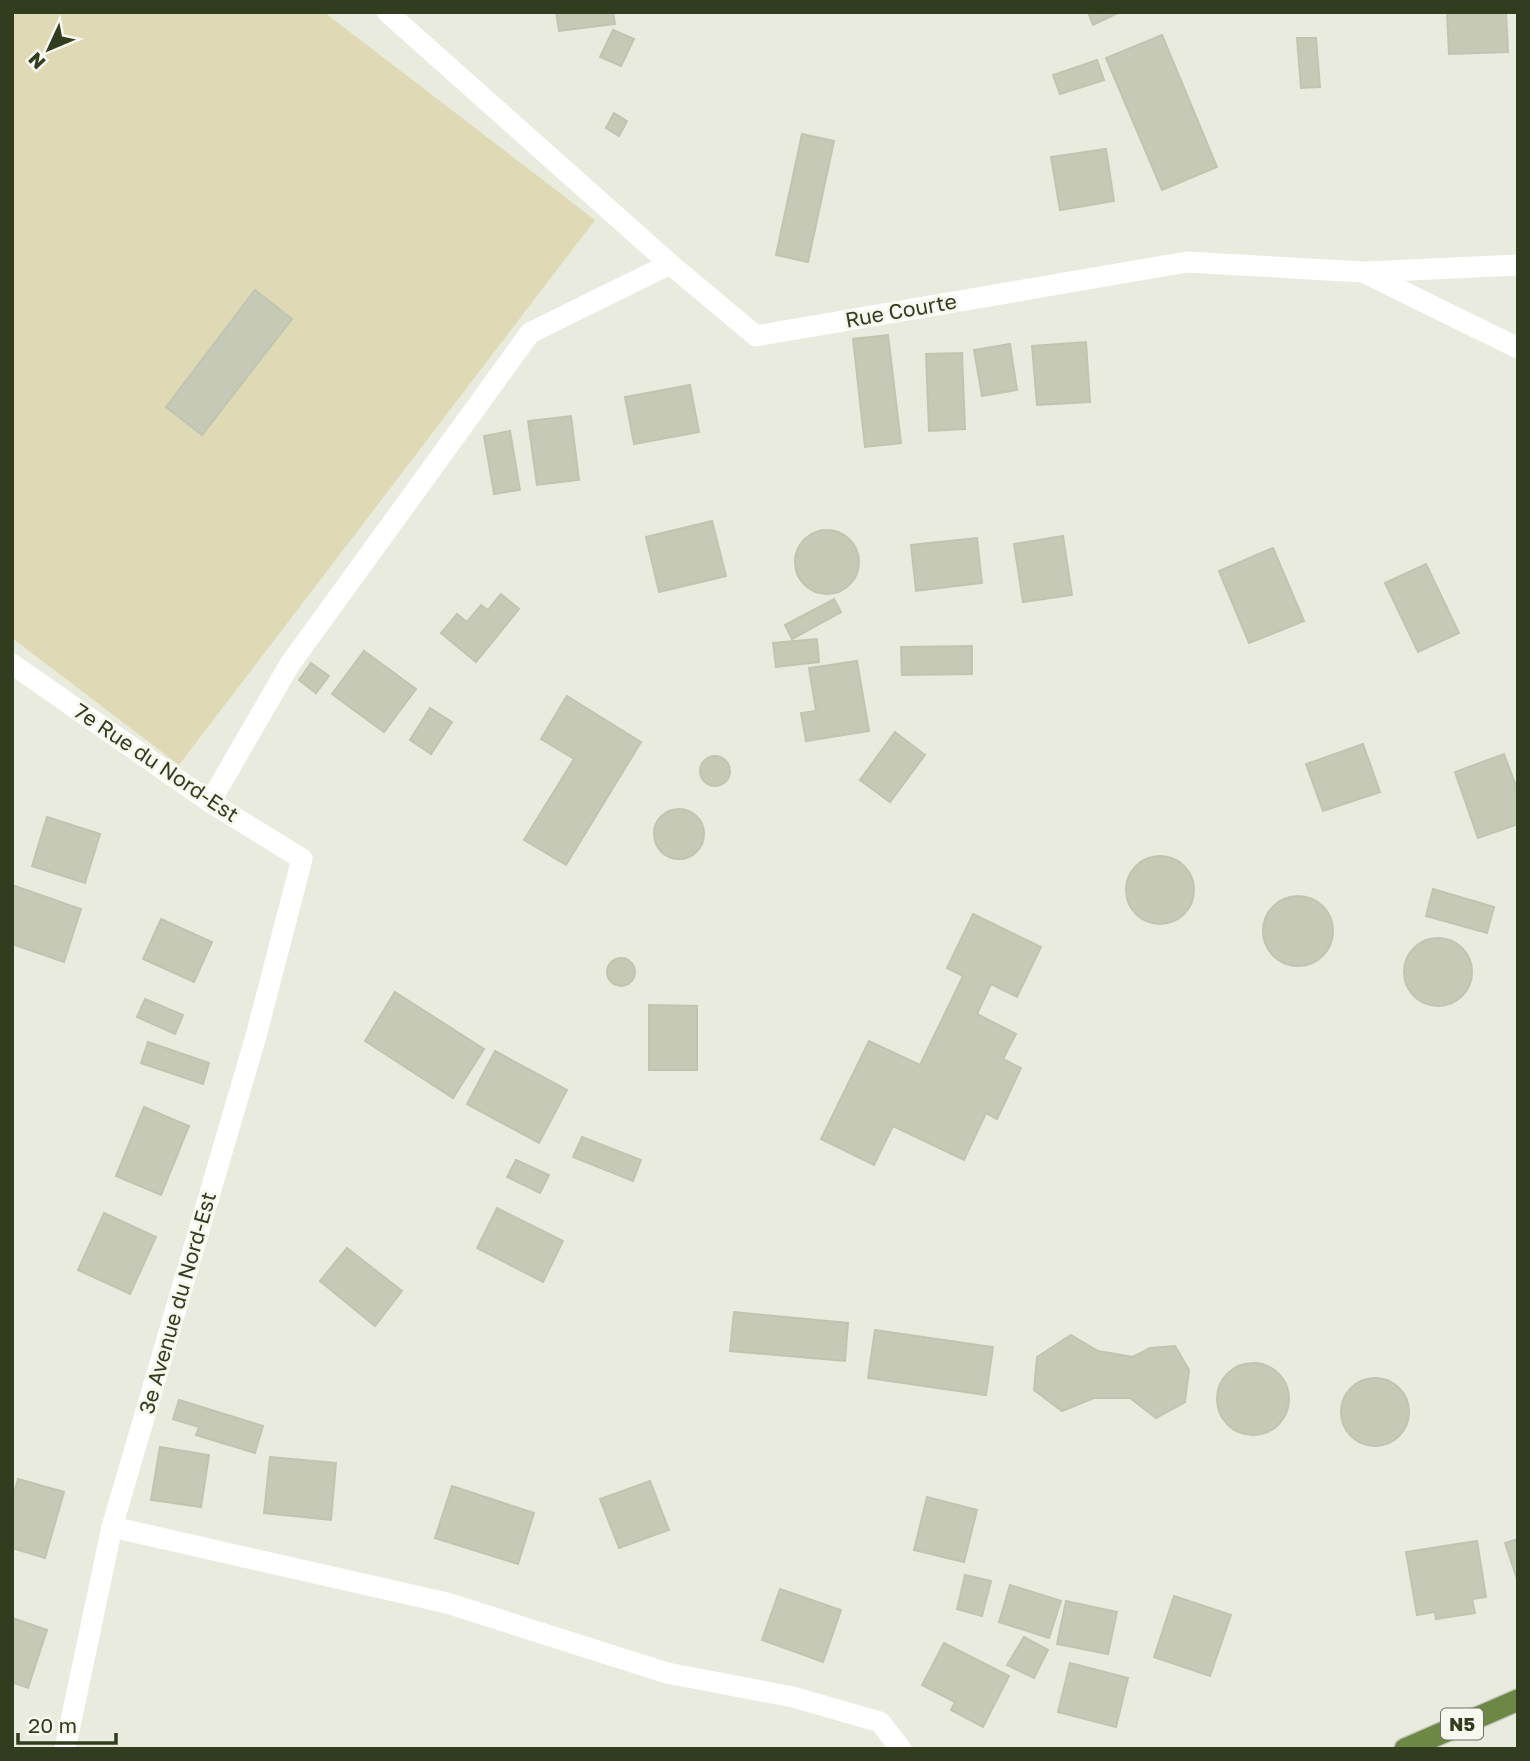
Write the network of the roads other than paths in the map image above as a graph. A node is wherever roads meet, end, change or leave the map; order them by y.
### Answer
1 (387, 12) edge
2 (670, 264) junction
3 (1518, 265) edge
4 (1363, 272) junction
5 (1518, 348) edge
6 (12, 664) edge
7 (210, 802) junction
8 (302, 859) joint
9 (112, 1527) junction
10 (1518, 1700) edge
11 (65, 1749) edge
12 (901, 1749) edge
13 (1405, 1749) edge

1 - 2 street, Rue Courte
2 - 4 street, Rue Courte
2 - 7 street
3 - 4 street
4 - 5 street, Rue Courte
6 - 7 street, 7e Rue du Nord-Est
7 - 8 street, 7e Rue du Nord-Est
8 - 9 street, 3e Avenue du Nord-Est
9 - 11 street, 3e Avenue du Nord-Est
9 - 12 street
10 - 13 highway, N5

